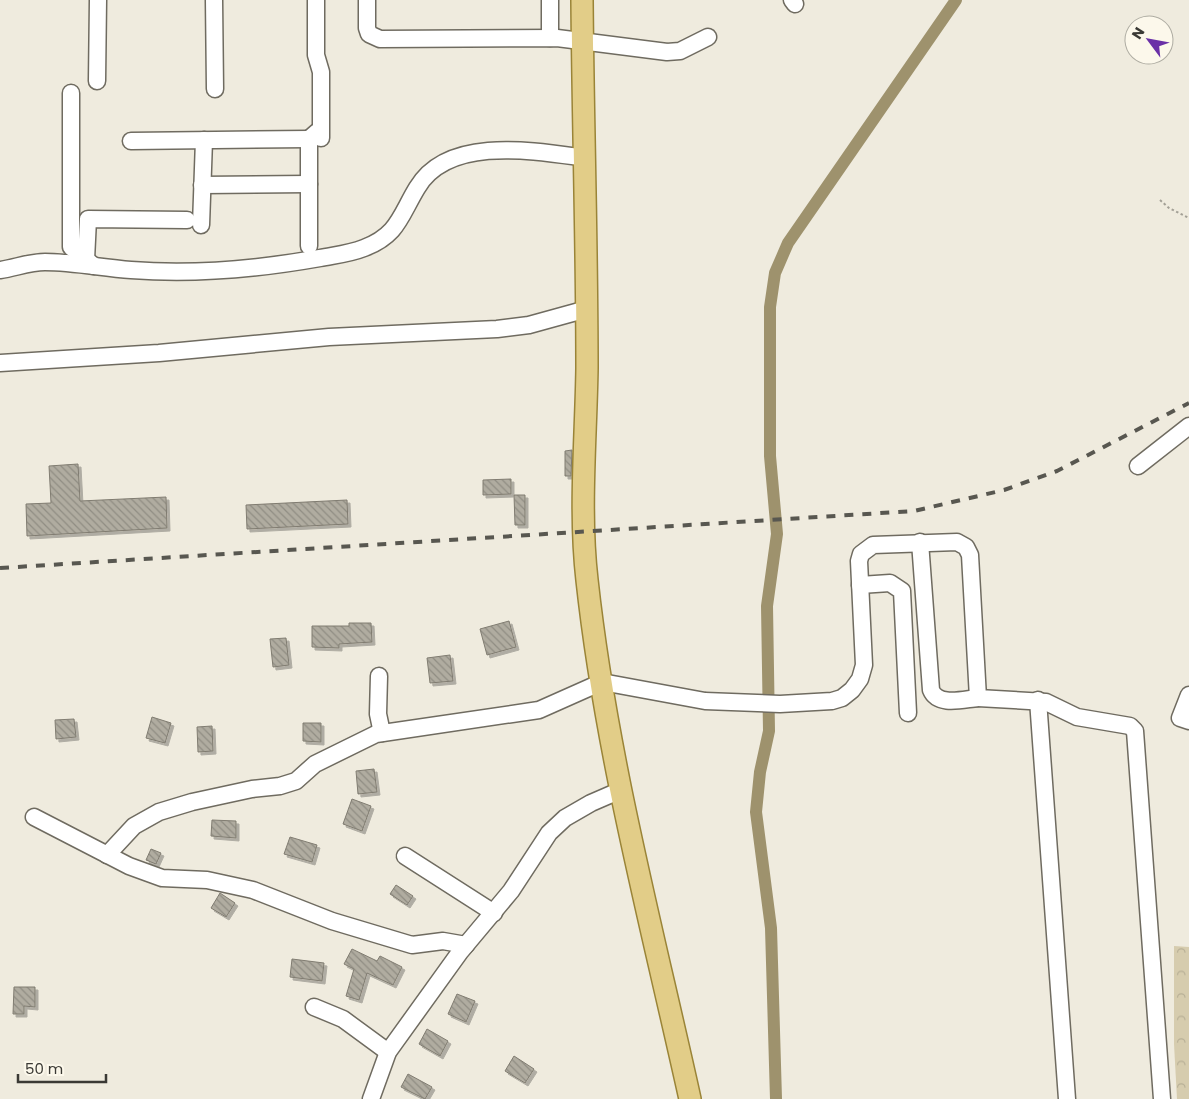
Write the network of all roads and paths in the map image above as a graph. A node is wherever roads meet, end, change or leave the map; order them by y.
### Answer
1 (98, 0) edge
2 (214, 0) edge
3 (316, 0) edge
4 (368, 0) edge
5 (550, 0) edge
6 (582, 0) edge
7 (708, 37) dead end
8 (550, 38) junction
9 (583, 42) junction
10 (97, 81) dead end
11 (214, 89) dead end
12 (71, 93) dead end
13 (317, 135) junction
14 (131, 140) dead end
15 (204, 140) junction
16 (586, 158) junction
17 (309, 184) junction
18 (202, 185) junction
19 (1160, 200) dead end
20 (1189, 218) edge
21 (309, 246) dead end
22 (90, 263) junction
23 (0, 270) edge
24 (587, 309) junction
25 (0, 363) edge
26 (1189, 426) edge
27 (1138, 466) dead end
28 (920, 542) junction
29 (860, 585) junction
30 (924, 594) junction
31 (904, 596) junction
32 (379, 676) dead end
33 (602, 682) junction
34 (1189, 696) edge
35 (978, 698) junction
36 (1038, 700) junction
37 (908, 713) dead end
38 (1189, 721) edge
39 (382, 733) junction
40 (621, 790) junction
41 (34, 817) dead end
42 (107, 855) junction
43 (405, 856) dead end
44 (494, 912) junction
45 (466, 945) junction
46 (314, 1007) dead end
47 (388, 1052) junction
48 (370, 1099) edge
49 (690, 1099) edge
50 (1067, 1099) edge
51 (1162, 1099) edge

1 - 10 street
2 - 11 street
3 - 13 street
4 - 8 street
5 - 8 street
6 - 9 main road
7 - 9 street
8 - 9 street
9 - 16 main road
12 - 22 street
13 - 15 street
13 - 17 street
14 - 15 street
15 - 18 street
16 - 22 street
16 - 24 main road
17 - 18 street
17 - 21 street
18 - 22 street
19 - 20 path
22 - 23 street
24 - 25 street
24 - 33 main road
26 - 27 street
28 - 29 street
28 - 30 street
28 - 35 street
29 - 31 street
29 - 33 street
30 - 31 street
30 - 35 street
31 - 37 street
32 - 39 street
33 - 39 street
33 - 40 main road
34 - 38 street
35 - 36 street
36 - 50 street
36 - 51 street
39 - 42 street
40 - 44 street
40 - 49 main road
41 - 42 street
42 - 45 street
43 - 44 street
44 - 45 street
45 - 47 street
46 - 47 street
47 - 48 street

